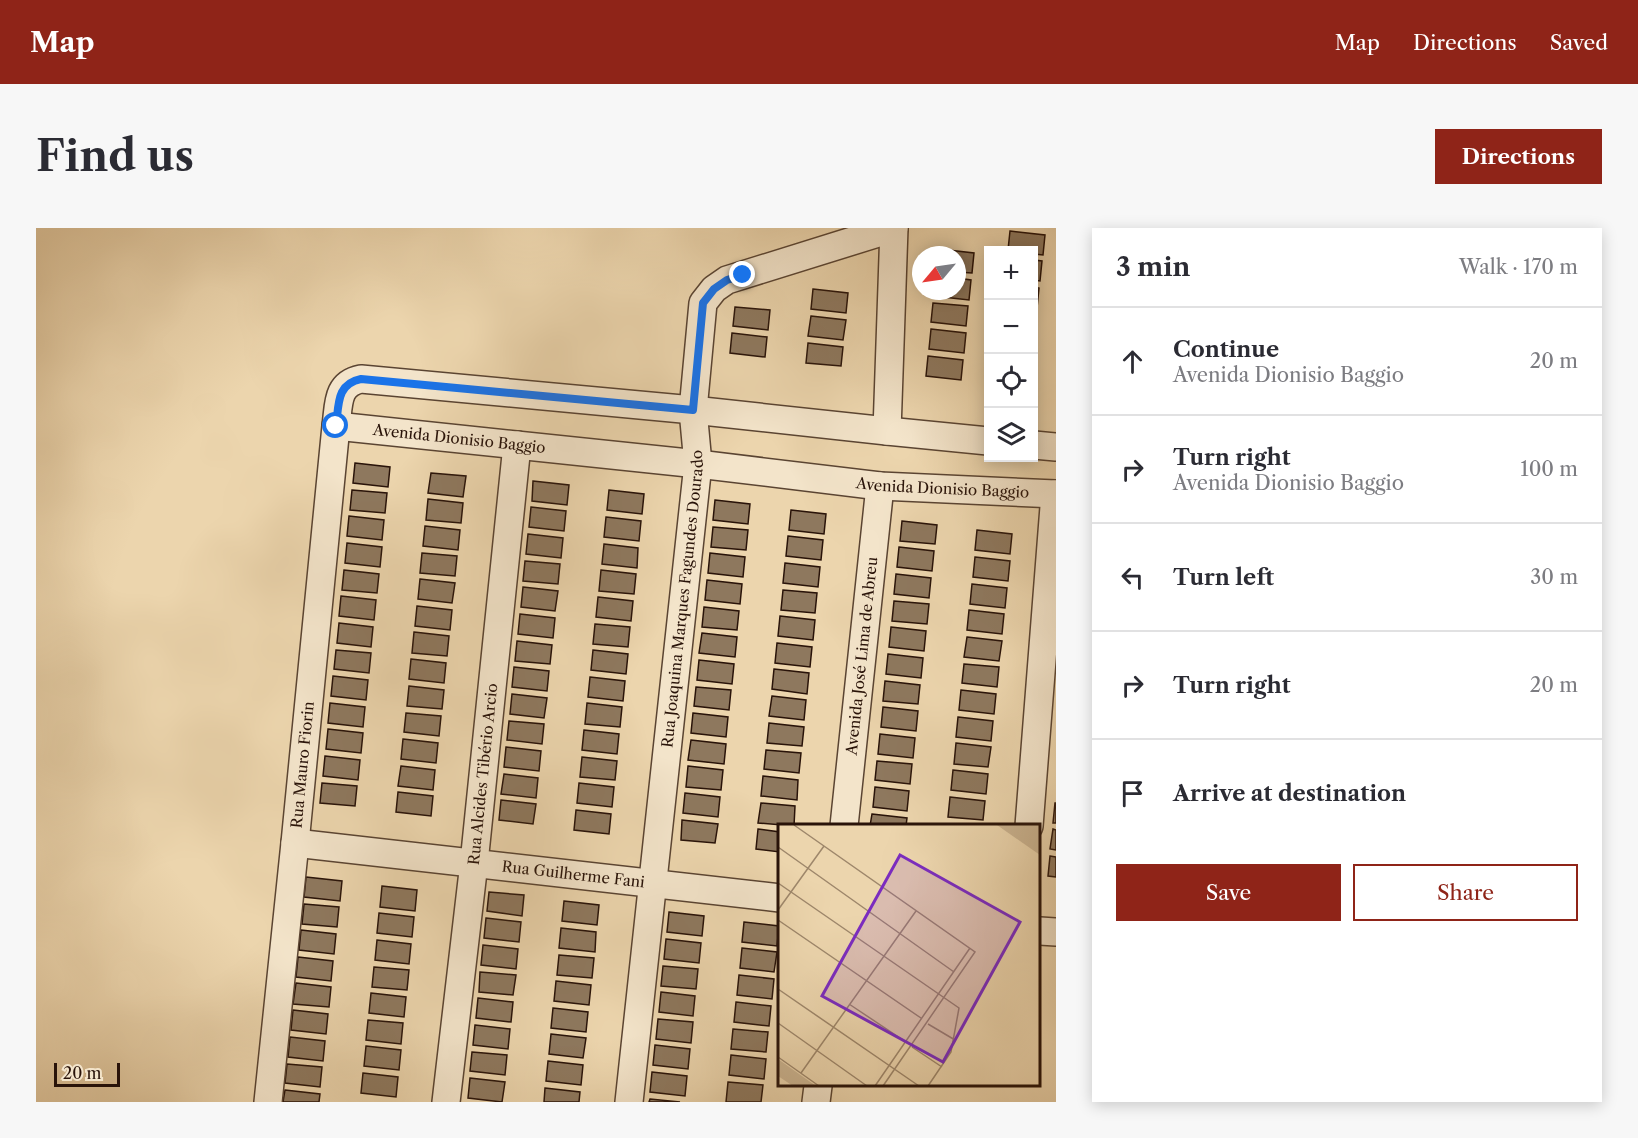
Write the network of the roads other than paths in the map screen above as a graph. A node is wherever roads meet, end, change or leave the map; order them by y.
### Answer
1 (894, 228) edge
2 (693, 410) junction
3 (336, 426) junction
4 (887, 431) junction
5 (984, 441) edge
6 (517, 445) junction
7 (1038, 445) edge
8 (1056, 447) edge
9 (698, 464) junction
10 (880, 486) junction
11 (1056, 494) edge
12 (844, 824) edge
13 (1029, 824) edge
14 (295, 843) junction
15 (474, 863) junction
16 (652, 883) junction
17 (778, 898) edge
18 (1041, 931) edge
19 (1056, 932) edge
20 (818, 1087) edge
21 (268, 1102) edge
22 (446, 1102) edge
23 (629, 1102) edge
24 (816, 1102) edge

1 - 2 street, Rua Joaquina Marques Fagundes Dourado
1 - 4 street
2 - 3 street
2 - 4 street
2 - 9 street, Rua Joaquina Marques Fagundes Dourado
3 - 6 street, Avenida Dionisio Baggio
3 - 14 street, Rua Mauro Fiorin
4 - 5 street
6 - 9 street, Avenida Dionisio Baggio
6 - 15 street, Rua Alcides Tibério Arcio
7 - 8 street
9 - 10 street, Avenida Dionisio Baggio
9 - 16 street, Rua Joaquina Marques Fagundes Dourado
10 - 11 street, Avenida Dionisio Baggio
10 - 12 street, Avenida José Lima de Abreu
11 - 13 street
14 - 15 street, Rua Guilherme Fani
14 - 21 street, Rua Mauro Fiorin
15 - 16 street, Rua Guilherme Fani
15 - 22 street, Rua Alcides Tibério Arcio
16 - 17 street, Rua Guilherme Fani
16 - 23 street, Rua Joaquina Marques Fagundes Dourado
18 - 19 street
20 - 24 street

